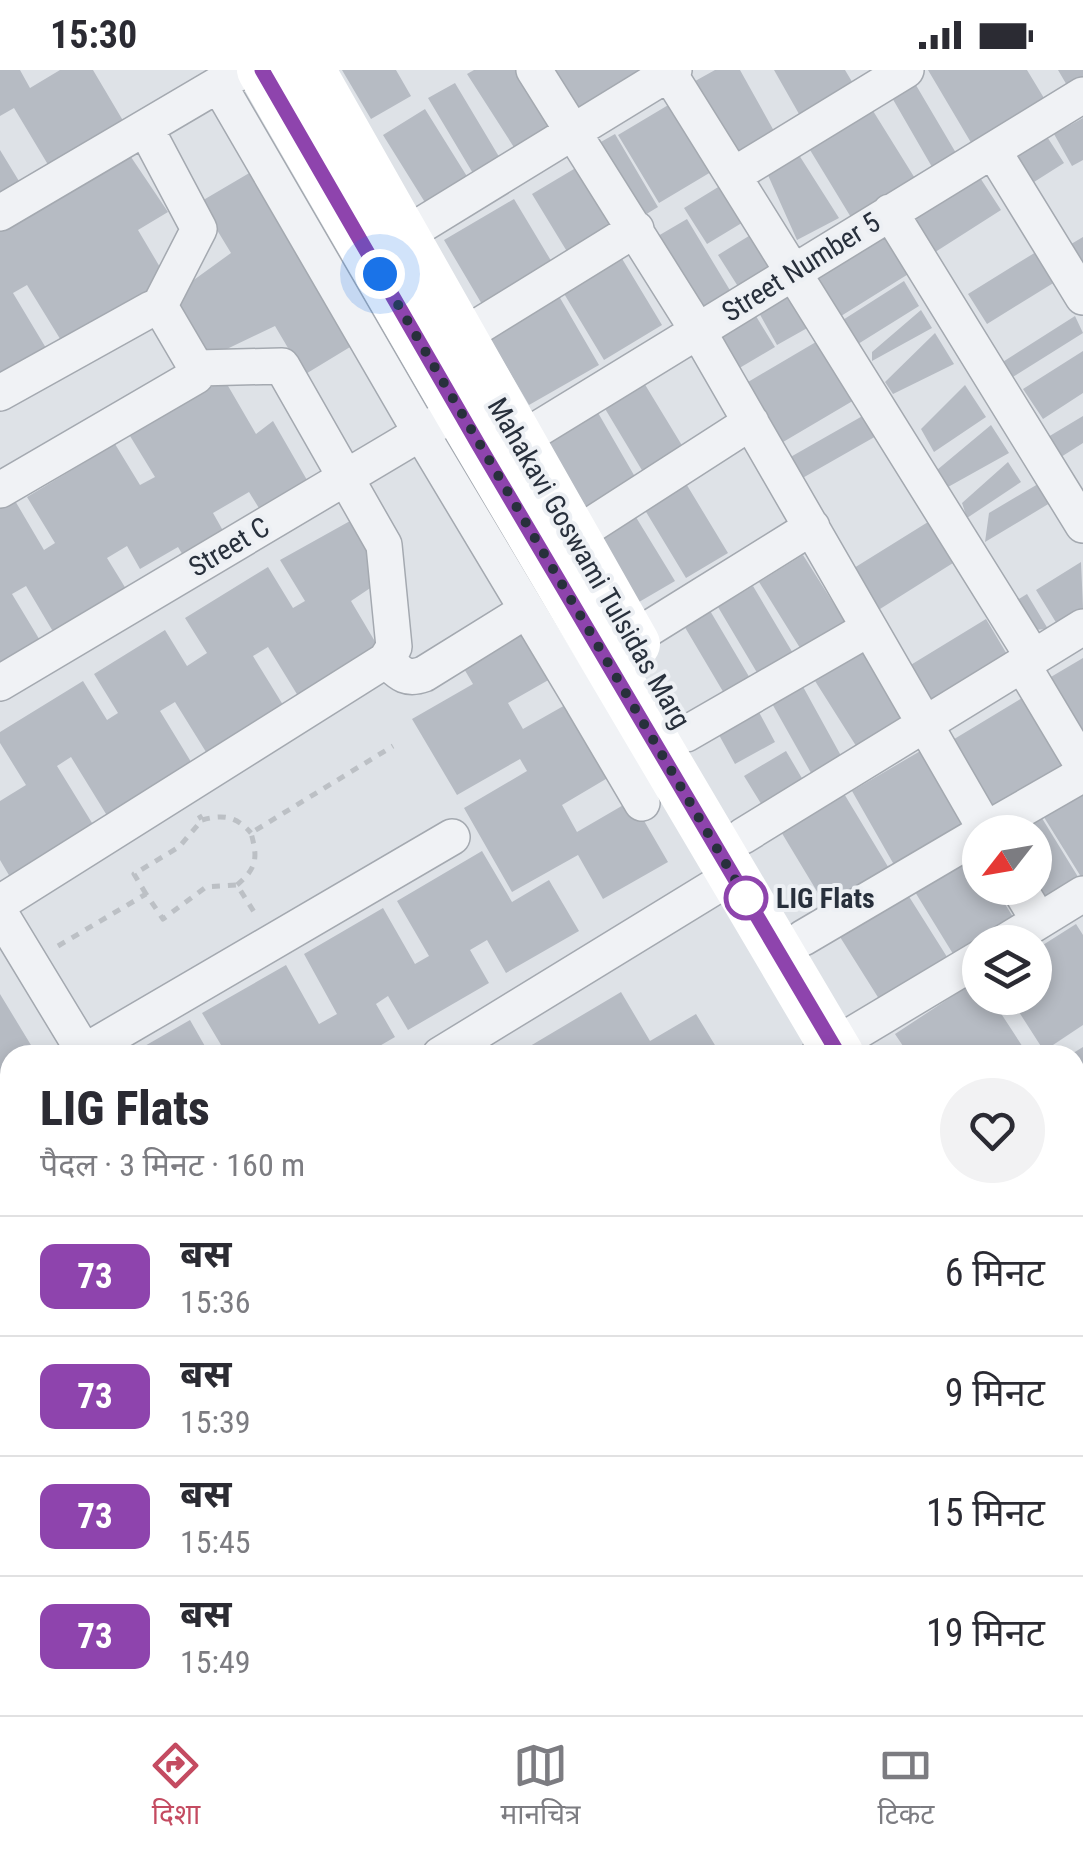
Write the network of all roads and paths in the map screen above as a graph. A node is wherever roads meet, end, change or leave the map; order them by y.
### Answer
1 (310, 70) edge
2 (534, 70) edge
3 (906, 70) edge
4 (670, 71) edge
5 (241, 75) edge
6 (1083, 95) edge
7 (146, 129) junction
8 (575, 131) junction
9 (994, 152) junction
10 (734, 175) junction
11 (890, 212) junction
12 (0, 213) edge
13 (636, 229) junction
14 (404, 235) junction
15 (796, 272) junction
16 (1083, 296) edge
17 (158, 309) junction
18 (698, 331) junction
19 (461, 336) junction
20 (198, 368) junction
21 (0, 393) edge
22 (457, 412) junction
23 (751, 422) junction
24 (520, 440) junction
25 (347, 477) junction
26 (0, 490) edge
27 (1083, 525) edge
28 (812, 527) junction
29 (574, 536) junction
30 (527, 610) junction
31 (1083, 628) edge
32 (868, 629) junction
33 (386, 660) junction
34 (1028, 661) junction
35 (611, 675) junction
36 (0, 683) edge
37 (923, 725) junction
38 (686, 734) junction
39 (393, 746) dead end
40 (1083, 766) edge
41 (1083, 774) edge
42 (642, 803) dead end
43 (192, 805) junction
44 (974, 815) edge
45 (1013, 815) edge
46 (251, 833) junction
47 (452, 838) dead end
48 (962, 845) edge
49 (738, 856) junction
50 (237, 885) junction
51 (146, 894) junction
52 (1083, 894) edge
53 (0, 904) edge
54 (1029, 905) edge
55 (0, 913) edge
56 (1039, 922) junction
57 (1034, 925) edge
58 (803, 938) junction
59 (273, 942) junction
60 (30, 962) junction
61 (962, 970) edge
62 (80, 1045) edge
63 (100, 1045) edge
64 (455, 1045) edge
65 (842, 1045) edge
66 (843, 1045) edge
67 (850, 1045) edge

1 - 14 street, Mahakavi Goswami Tulsidas Marg
2 - 8 street
3 - 10 street
4 - 8 street
4 - 10 street
5 - 7 street
5 - 22 street, Mahakavi Goswami Tulsidas Marg
6 - 9 street, Street Number 5
7 - 12 street
7 - 17 street
8 - 13 street
8 - 14 street
9 - 11 street, Street Number 5
9 - 16 street
10 - 15 street
11 - 15 street, Street Number 5
11 - 27 street
13 - 18 street
13 - 19 street
14 - 19 street, Mahakavi Goswami Tulsidas Marg
15 - 18 street, Street Number 5
15 - 34 street
17 - 20 street
17 - 21 street
18 - 23 street
18 - 24 street, Street Number 5
19 - 22 street, Mahakavi Goswami Tulsidas Marg
20 - 25 street
20 - 26 street
22 - 24 street, Mahakavi Goswami Tulsidas Marg
22 - 25 street, Street C
22 - 30 street
22 - 35 street, Mahakavi Goswami Tulsidas Marg
23 - 28 street
23 - 29 street
24 - 29 street, Mahakavi Goswami Tulsidas Marg
25 - 33 street
25 - 36 street, Street C
28 - 32 street
28 - 35 street
29 - 35 street, Mahakavi Goswami Tulsidas Marg
30 - 33 street
30 - 35 street
31 - 34 street
32 - 37 street
32 - 38 street
33 - 43 street
34 - 37 street
34 - 40 street
35 - 38 street, Mahakavi Goswami Tulsidas Marg
35 - 42 street
35 - 49 street, Mahakavi Goswami Tulsidas Marg
37 - 44 street
37 - 49 street
38 - 49 street, Mahakavi Goswami Tulsidas Marg
39 - 46 path
41 - 45 street
43 - 46 path
43 - 51 path
43 - 53 street
46 - 50 path
47 - 59 street
48 - 58 street
49 - 58 street, Mahakavi Goswami Tulsidas Marg
49 - 64 street
49 - 65 street, Mahakavi Goswami Tulsidas Marg
50 - 51 path
50 - 59 path
51 - 60 path
52 - 56 street
54 - 56 street
55 - 60 street
56 - 57 street
58 - 66 street, Mahakavi Goswami Tulsidas Marg
59 - 63 street
60 - 62 street
61 - 67 street

